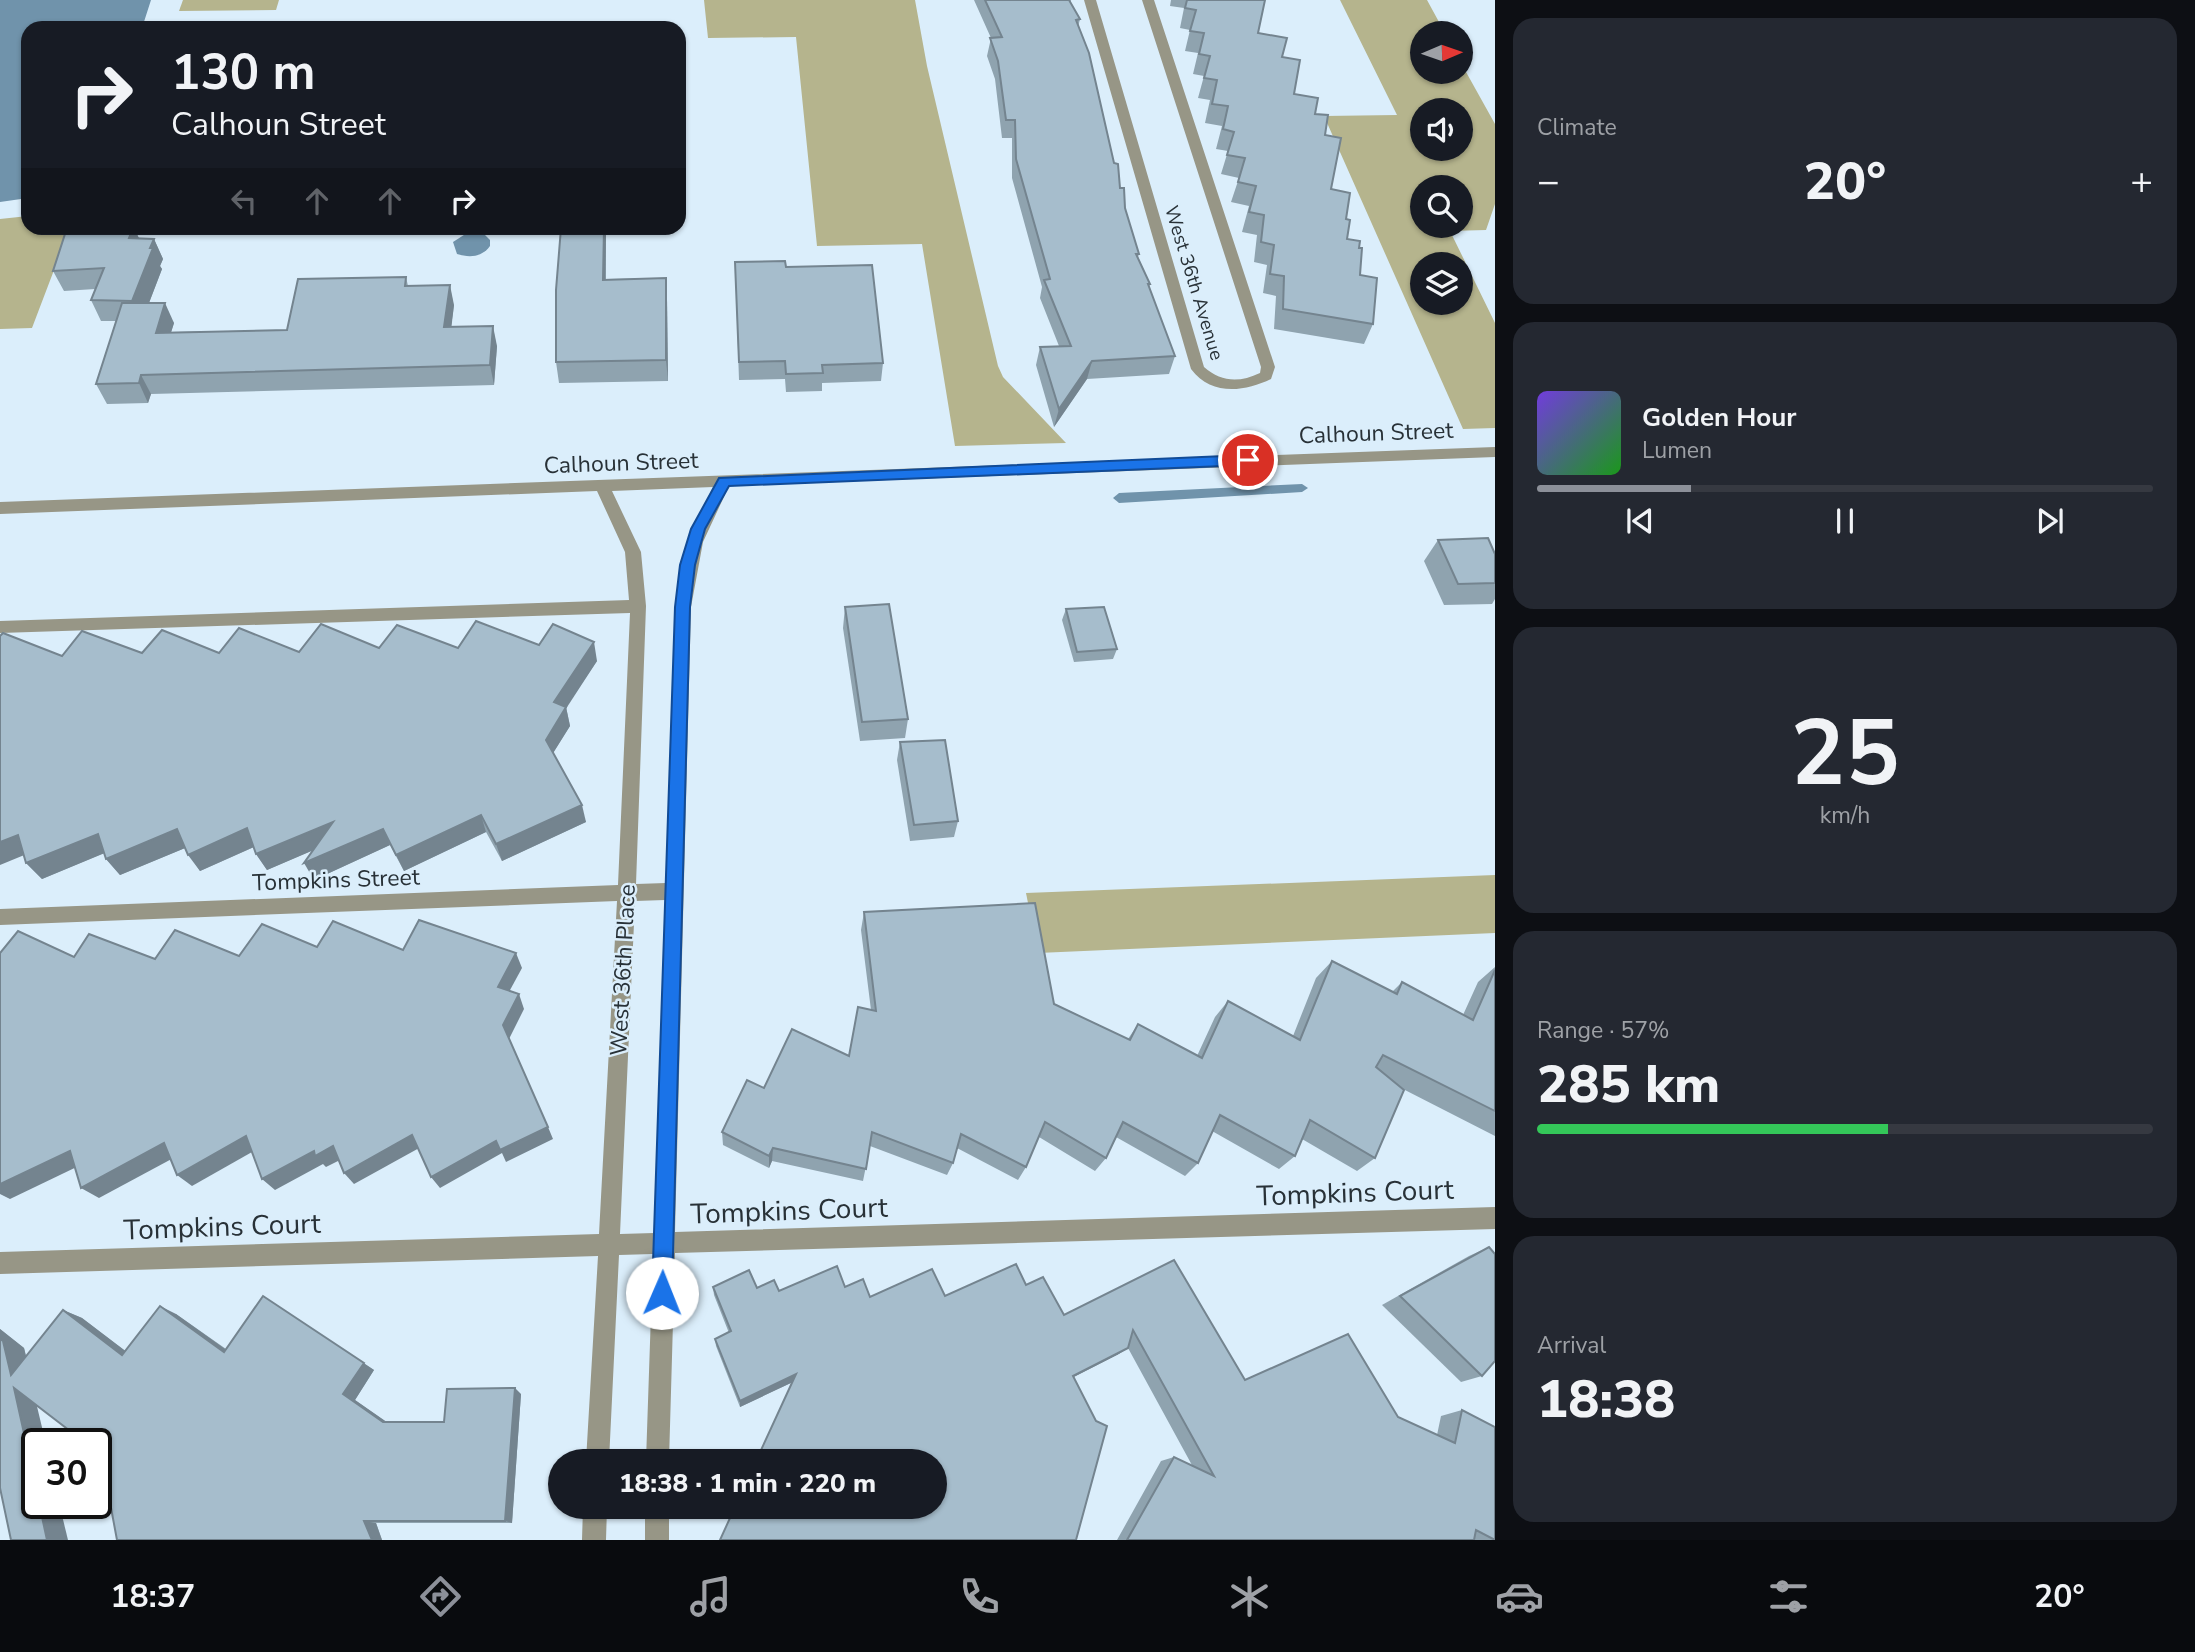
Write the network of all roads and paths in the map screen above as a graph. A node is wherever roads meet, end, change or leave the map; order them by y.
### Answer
1 (1090, 0) edge
2 (1148, 0) edge
3 (1495, 452) edge
4 (724, 482) junction
5 (602, 486) junction
6 (0, 508) edge
7 (638, 606) junction
8 (0, 627) edge
9 (673, 891) junction
10 (627, 892) junction
11 (0, 918) edge
12 (1495, 1218) edge
13 (663, 1244) junction
14 (608, 1246) junction
15 (0, 1263) edge
16 (599, 1449) edge
17 (658, 1449) edge
18 (595, 1519) edge
19 (657, 1519) edge
20 (594, 1540) edge
21 (657, 1540) edge

1 - 2 street, West 36th Avenue
3 - 4 street, Calhoun Street
4 - 5 street, Calhoun Street
4 - 9 street, West 36th Place
5 - 6 street, Calhoun Street
5 - 7 street, West 36th Place
7 - 8 street
7 - 10 street, West 36th Place
9 - 10 street, Tompkins Street
9 - 13 street, West 36th Place
10 - 11 street, Tompkins Street
10 - 14 street, West 36th Place
12 - 13 street, Tompkins Court
13 - 14 street, Tompkins Court
13 - 17 street, West 36th Place
14 - 15 street, Tompkins Court
14 - 16 street, West 36th Place
18 - 20 street
19 - 21 street

